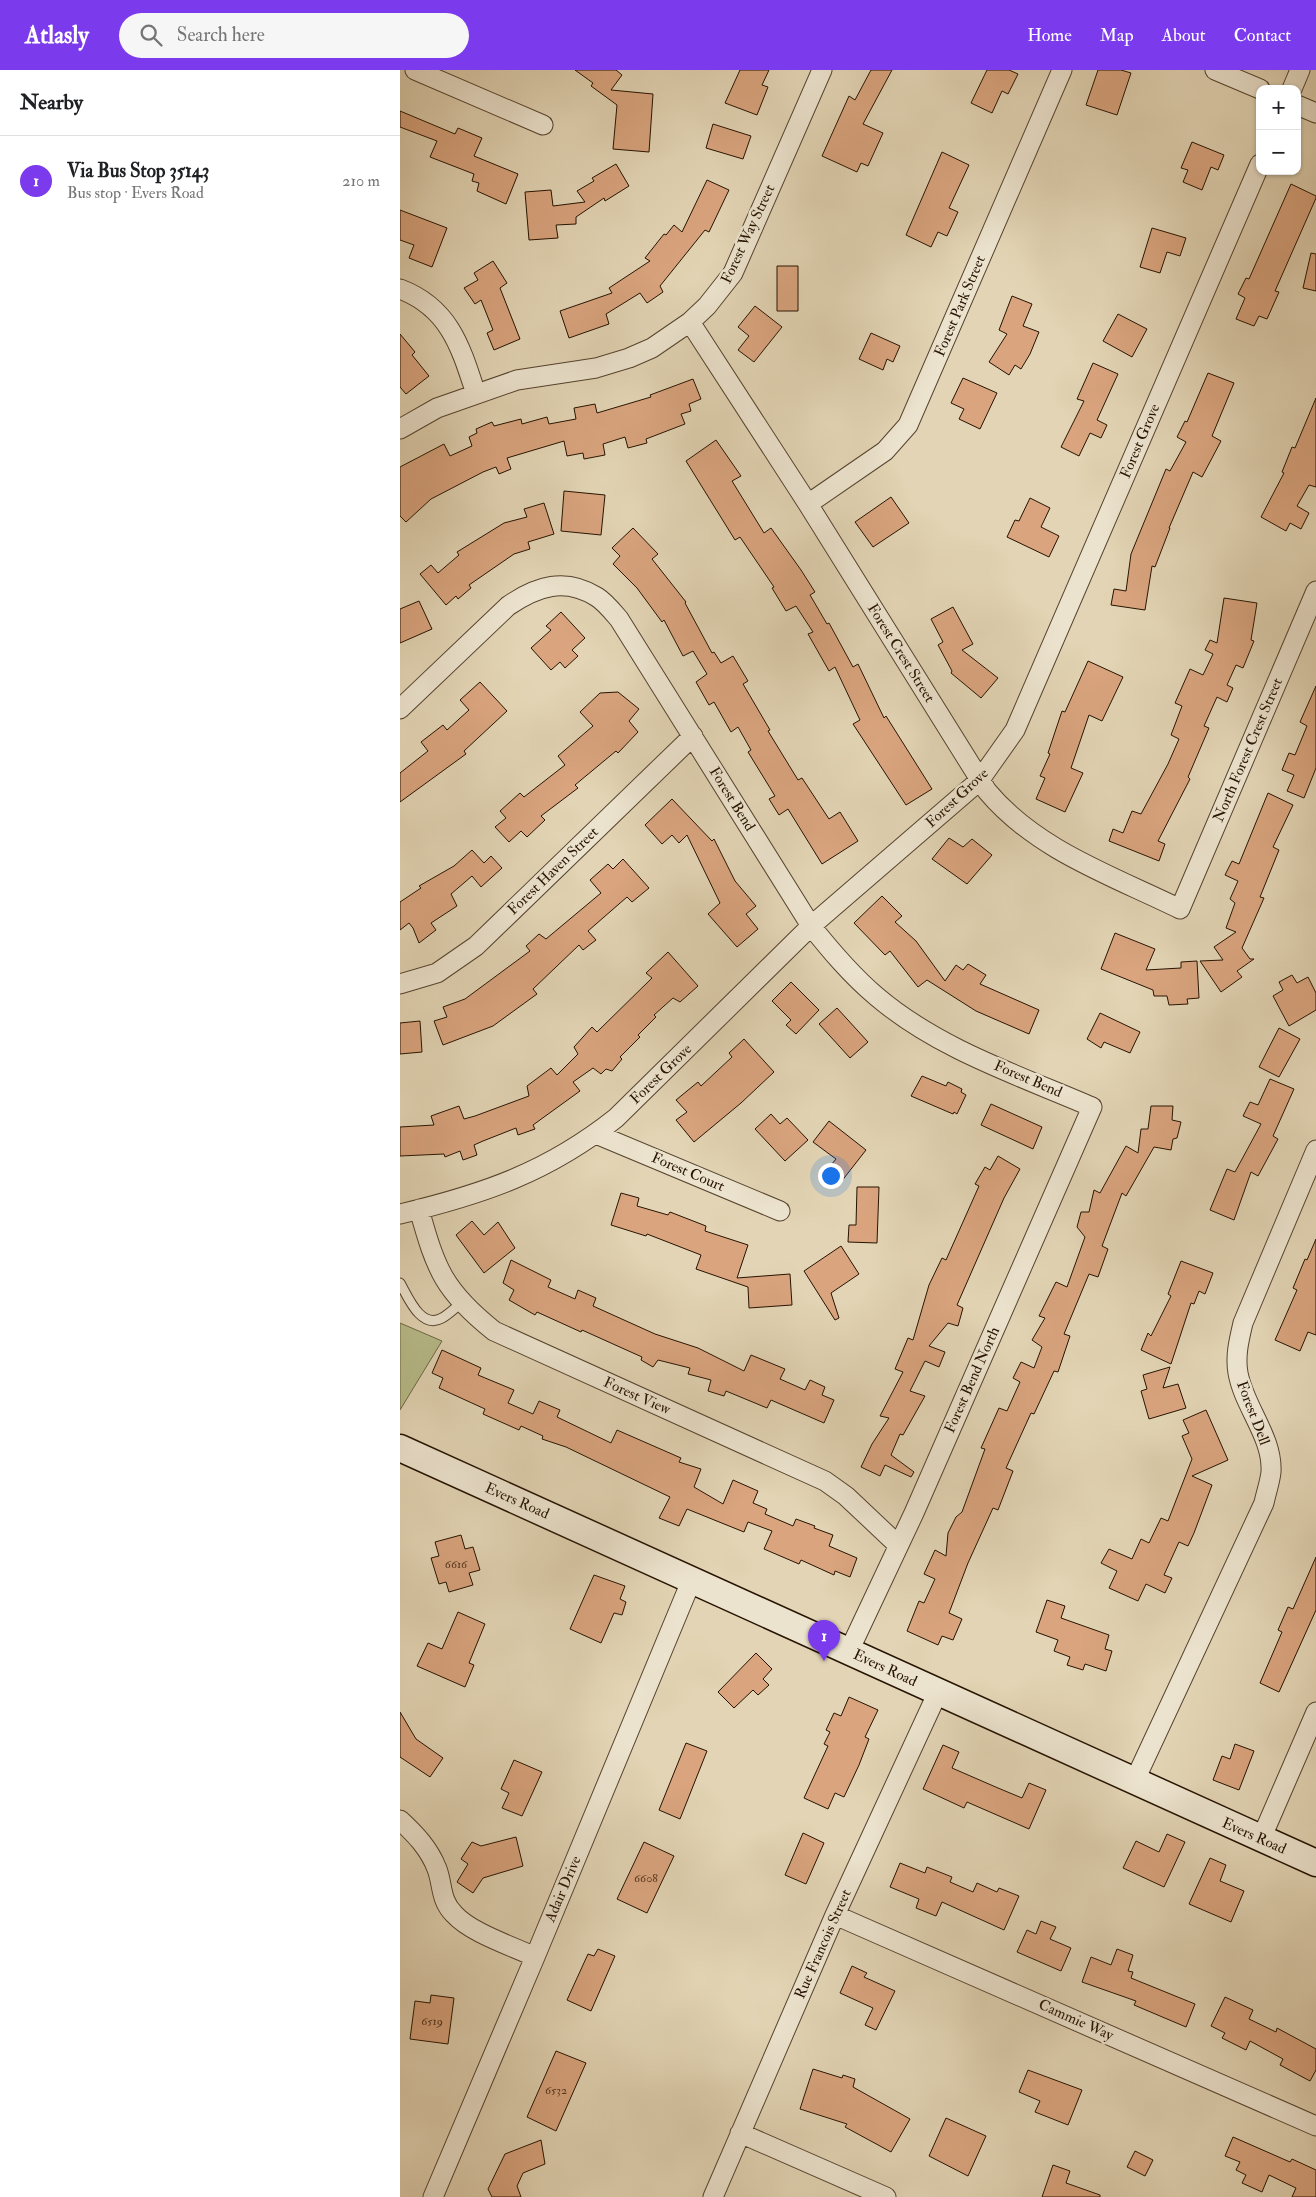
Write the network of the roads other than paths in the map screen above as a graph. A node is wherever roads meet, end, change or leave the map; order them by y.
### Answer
1 (415, 70) edge
2 (822, 70) edge
3 (1062, 70) edge
4 (1215, 70) edge
5 (1300, 70) edge
6 (1294, 85) edge
7 (1256, 87) edge
8 (1301, 107) edge
9 (1316, 113) edge
10 (543, 125) dead end
11 (1256, 173) edge
12 (400, 289) edge
13 (690, 322) junction
14 (476, 394) junction
15 (400, 429) edge
16 (808, 504) junction
17 (1316, 591) edge
18 (400, 709) edge
19 (693, 736) junction
20 (979, 781) junction
21 (1180, 909) joint
22 (811, 926) junction
23 (400, 984) edge
24 (1092, 1107) joint
25 (596, 1134) junction
26 (1316, 1150) edge
27 (419, 1210) junction
28 (780, 1211) dead end
29 (400, 1214) edge
30 (400, 1283) edge
31 (461, 1303) junction
32 (400, 1448) edge
33 (898, 1545) junction
34 (692, 1579) junction
35 (849, 1651) junction
36 (938, 1692) junction
37 (1316, 1712) edge
38 (1134, 1782) junction
39 (400, 1820) edge
40 (1261, 1839) junction
41 (1316, 1863) edge
42 (835, 1915) junction
43 (535, 1957) junction
44 (1316, 2126) edge
45 (740, 2133) junction
46 (432, 2197) edge
47 (713, 2197) edge
48 (886, 2197) edge

1 - 10 street
2 - 13 street, Forest Way Street
3 - 16 street, Forest Park Street
4 - 7 street
5 - 6 street
8 - 9 street
11 - 20 street, Forest Grove
12 - 14 street
13 - 14 street, Forest Way Street
13 - 16 street, Forest Crest Street
14 - 15 street, Forest Way Street
16 - 20 street, Forest Crest Street
17 - 21 street, North Forest Crest Street
18 - 19 street, Forest Bend
19 - 22 street, Forest Bend
19 - 23 street, Forest Haven Street
20 - 21 street, Forest Crest Street
20 - 22 street, Forest Grove
22 - 24 street, Forest Bend
22 - 25 street, Forest Grove
24 - 33 street, Forest Bend North
25 - 27 street, Forest Grove
25 - 28 street, Forest Court
26 - 38 street, Forest Dell
27 - 29 street, Forest Grove
27 - 31 street, Forest View
30 - 31 lane
31 - 33 street, Forest View
32 - 34 main road, Evers Road
33 - 35 street, Forest Bend North
34 - 35 main road, Evers Road
34 - 43 street, Adair Drive
35 - 36 main road, Evers Road
36 - 38 main road, Evers Road
36 - 42 street, Rue Francois Street
37 - 40 street
38 - 40 main road, Evers Road
39 - 43 street
40 - 41 main road, Evers Road
42 - 44 street, Cammie Way
42 - 45 street, Rue Francois Street
43 - 46 street, Adair Drive
45 - 47 street, Rue Francois Street
45 - 48 street

